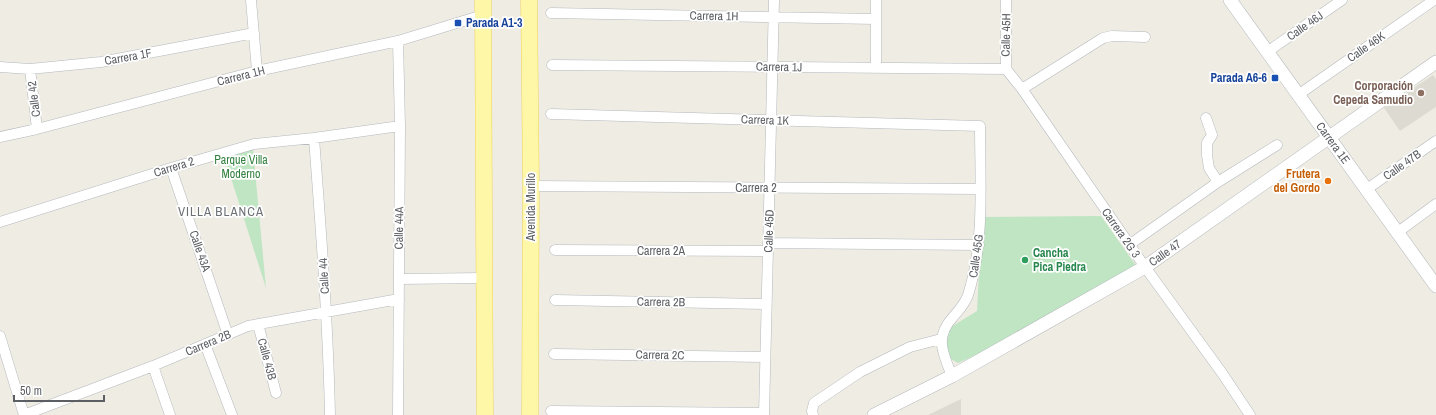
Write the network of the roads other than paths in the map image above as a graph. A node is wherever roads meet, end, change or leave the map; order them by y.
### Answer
1 (251, 0) edge
2 (529, 0) edge
3 (774, 0) edge
4 (876, 0) edge
5 (1006, 0) edge
6 (1230, 0) edge
7 (1342, 0) edge
8 (1434, 0) edge
9 (483, 8) edge
10 (552, 13) dead end
11 (774, 18) junction
12 (876, 19) junction
13 (254, 33) junction
14 (1145, 37) dead end
15 (398, 41) junction
16 (1267, 52) junction
17 (1436, 62) edge
18 (552, 65) dead end
19 (0, 67) edge
20 (774, 67) junction
21 (876, 68) junction
22 (30, 69) junction
23 (1006, 69) junction
24 (257, 72) junction
25 (1022, 89) junction
26 (1298, 95) junction
27 (551, 114) dead end
28 (1206, 118) dead end
29 (772, 120) junction
30 (400, 126) junction
31 (980, 126) joint
32 (37, 129) junction
33 (0, 137) edge
34 (1329, 137) junction
35 (314, 138) junction
36 (1436, 141) edge
37 (1277, 144) dead end
38 (171, 168) junction
39 (1218, 182) junction
40 (531, 186) junction
41 (771, 188) junction
42 (980, 189) junction
43 (1367, 189) junction
44 (1436, 204) edge
45 (0, 222) edge
46 (1398, 232) junction
47 (1129, 244) junction
48 (979, 245) junction
49 (768, 247) junction
50 (555, 250) dead end
51 (1145, 268) junction
52 (483, 278) junction
53 (399, 279) junction
54 (1436, 286) edge
55 (399, 299) junction
56 (555, 300) dead end
57 (766, 304) junction
58 (326, 312) junction
59 (258, 324) junction
60 (228, 335) junction
61 (0, 336) edge
62 (941, 339) junction
63 (205, 344) junction
64 (554, 354) dead end
65 (766, 357) junction
66 (153, 366) junction
67 (952, 376) junction
68 (276, 393) dead end
69 (551, 410) dead end
70 (764, 414) edge
71 (24, 415) edge
72 (170, 415) edge
73 (232, 415) edge
74 (330, 415) edge
75 (398, 415) edge
76 (485, 415) edge
77 (530, 415) edge
78 (813, 415) edge
79 (874, 415) edge
80 (1250, 415) edge

1 - 13 street
2 - 40 main road, Avenida Murillo
3 - 11 street, Calle 45D
4 - 12 street
5 - 23 street, Calle 45H
6 - 16 street, Carrera 1E
7 - 16 street, Calle 46J
8 - 26 street, Calle 46K
9 - 15 street, Carrera 1H
9 - 52 main road
10 - 11 street, Carrera 1H
11 - 12 street, Carrera 1H
11 - 20 street, Calle 45D
12 - 21 street
13 - 22 street, Carrera 1F
13 - 24 street
14 - 25 street
15 - 24 street, Carrera 1H
15 - 30 street, Calle 44A
16 - 26 street, Carrera 1E
17 - 34 street, Calle 47
18 - 20 street, Carrera 1J
19 - 22 street, Carrera 1F
20 - 21 street, Carrera 1J
20 - 29 street, Calle 45D
21 - 23 street, Carrera 1J
22 - 32 street, Calle 42
23 - 25 street, Carrera 2G 3
24 - 32 street, Carrera 1H
25 - 47 street, Carrera 2G 3
26 - 34 street, Carrera 1E
27 - 29 street, Carrera 1K
28 - 39 street
29 - 31 street, Carrera 1K
29 - 41 street, Calle 45D
30 - 35 street, Carrera 2
30 - 53 street, Calle 44A
31 - 42 street, Calle 45G
32 - 33 street, Carrera 1H
34 - 43 street, Carrera 1E
34 - 51 street, Calle 47
35 - 38 street, Carrera 2
35 - 58 street, Calle 44
36 - 43 street, Calle 47B
37 - 39 street
38 - 45 street, Carrera 2
38 - 60 street, Calle 43A
39 - 47 street
40 - 41 street, Carrera 2
40 - 77 main road, Avenida Murillo
41 - 42 street, Carrera 2
41 - 49 street, Calle 45D
42 - 48 street, Calle 45G
43 - 46 street, Carrera 1E
44 - 46 street
46 - 54 street, Carrera 1E
47 - 51 street, Carrera 2G 3
48 - 49 street, Carrera 2A
48 - 62 street, Calle 45G
49 - 50 street, Carrera 2A
49 - 57 street, Calle 45D
51 - 67 street, Calle 47
51 - 80 street, Carrera 2G 3
52 - 53 street
52 - 76 main road
53 - 55 street, Calle 44A
55 - 58 street, Carrera 2B
55 - 75 street, Calle 44A
56 - 57 street, Carrera 2B
57 - 65 street, Calle 45D
58 - 59 street, Carrera 2B
58 - 74 street, Calle 44
59 - 60 street, Carrera 2B
59 - 68 street, Calle 43B
60 - 63 street, Carrera 2B
61 - 71 street
62 - 67 street
62 - 78 street
63 - 66 street, Carrera 2B
63 - 73 street
64 - 65 street, Carrera 2C
65 - 70 street, Calle 45D
66 - 71 street, Carrera 2B
66 - 72 street
67 - 79 street, Calle 47
69 - 70 street

